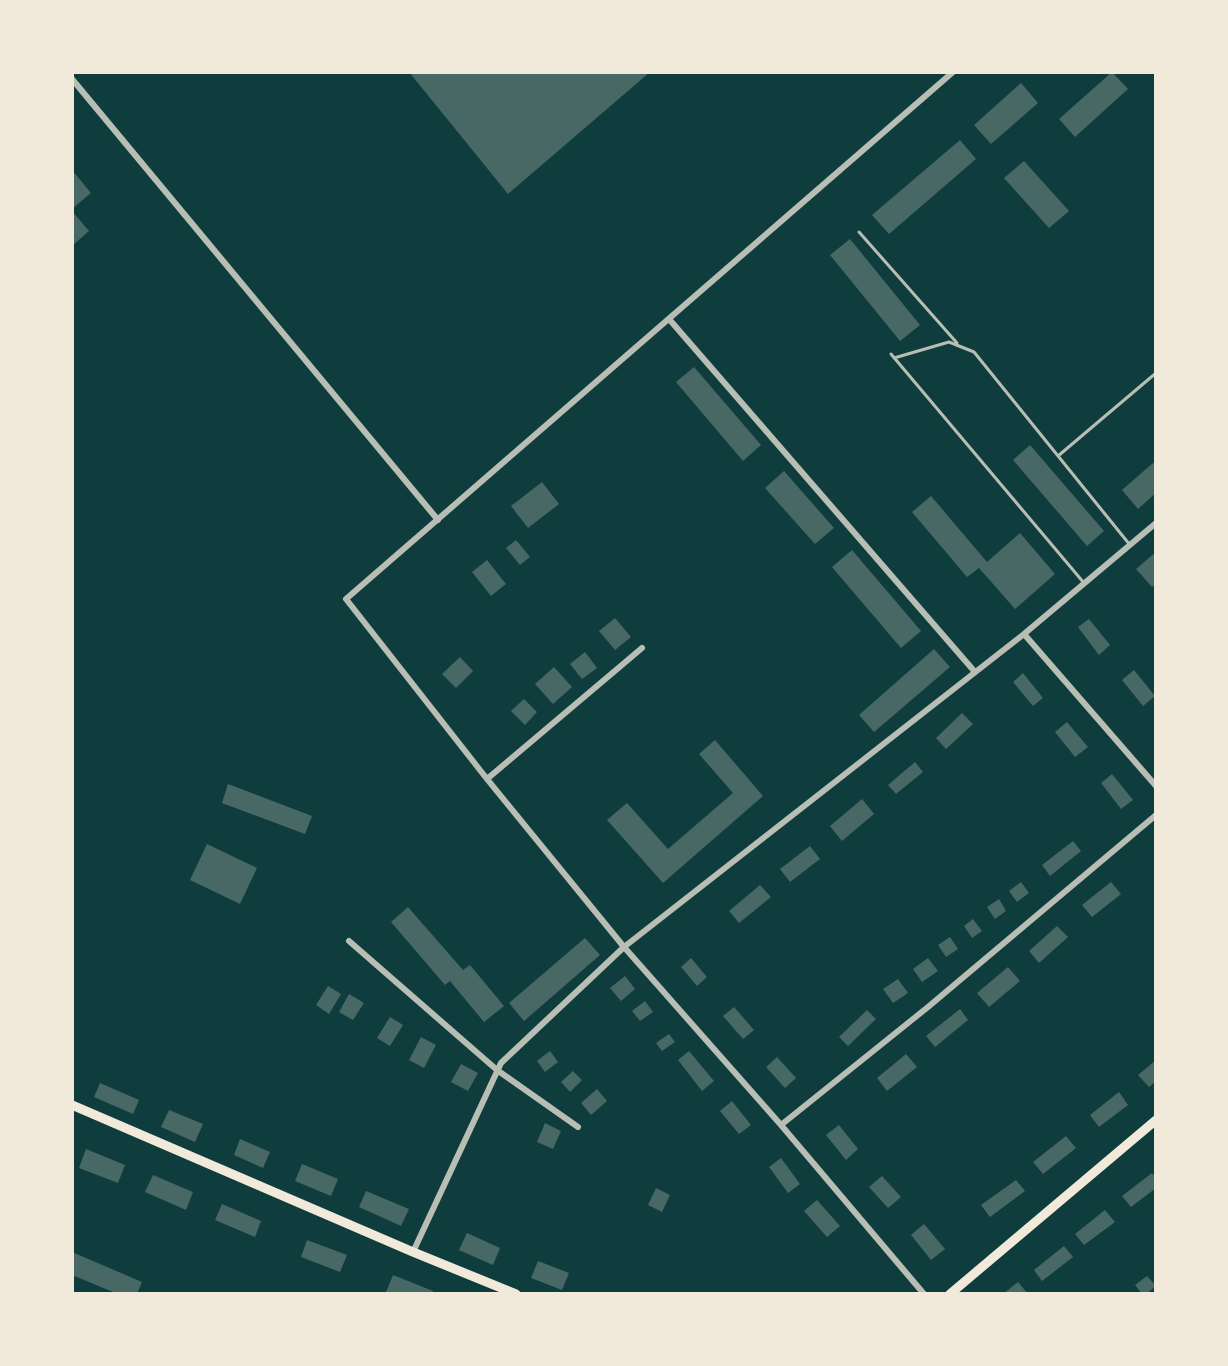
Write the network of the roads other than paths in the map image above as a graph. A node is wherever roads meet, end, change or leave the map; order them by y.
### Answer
1 (953, 72) edge
2 (72, 79) edge
3 (859, 232) dead end
4 (669, 319) junction
5 (960, 346) junction
6 (1156, 373) edge
7 (1058, 456) junction
8 (438, 520) junction
9 (1156, 523) edge
10 (1130, 545) junction
11 (1084, 583) junction
12 (1024, 634) junction
13 (642, 648) dead end
14 (975, 672) junction
15 (487, 779) junction
16 (1156, 786) edge
17 (1156, 815) edge
18 (349, 941) dead end
19 (624, 947) junction
20 (497, 1070) junction
21 (72, 1105) edge
22 (1156, 1120) edge
23 (781, 1125) junction
24 (578, 1127) dead end
25 (413, 1252) junction
26 (516, 1294) edge
27 (924, 1294) edge
28 (950, 1294) edge

1 - 4 street
2 - 8 street
3 - 5 lane
4 - 8 street
4 - 14 street
5 - 7 lane
5 - 11 lane
6 - 7 lane
7 - 10 lane
8 - 15 street
9 - 10 street
10 - 11 street
11 - 12 street
12 - 14 street
12 - 16 street
13 - 15 street
14 - 19 street
15 - 19 street
17 - 23 street
18 - 20 street
19 - 20 street
19 - 23 street
20 - 24 street
20 - 25 street
21 - 25 main road
22 - 28 main road
23 - 27 street
25 - 26 main road

